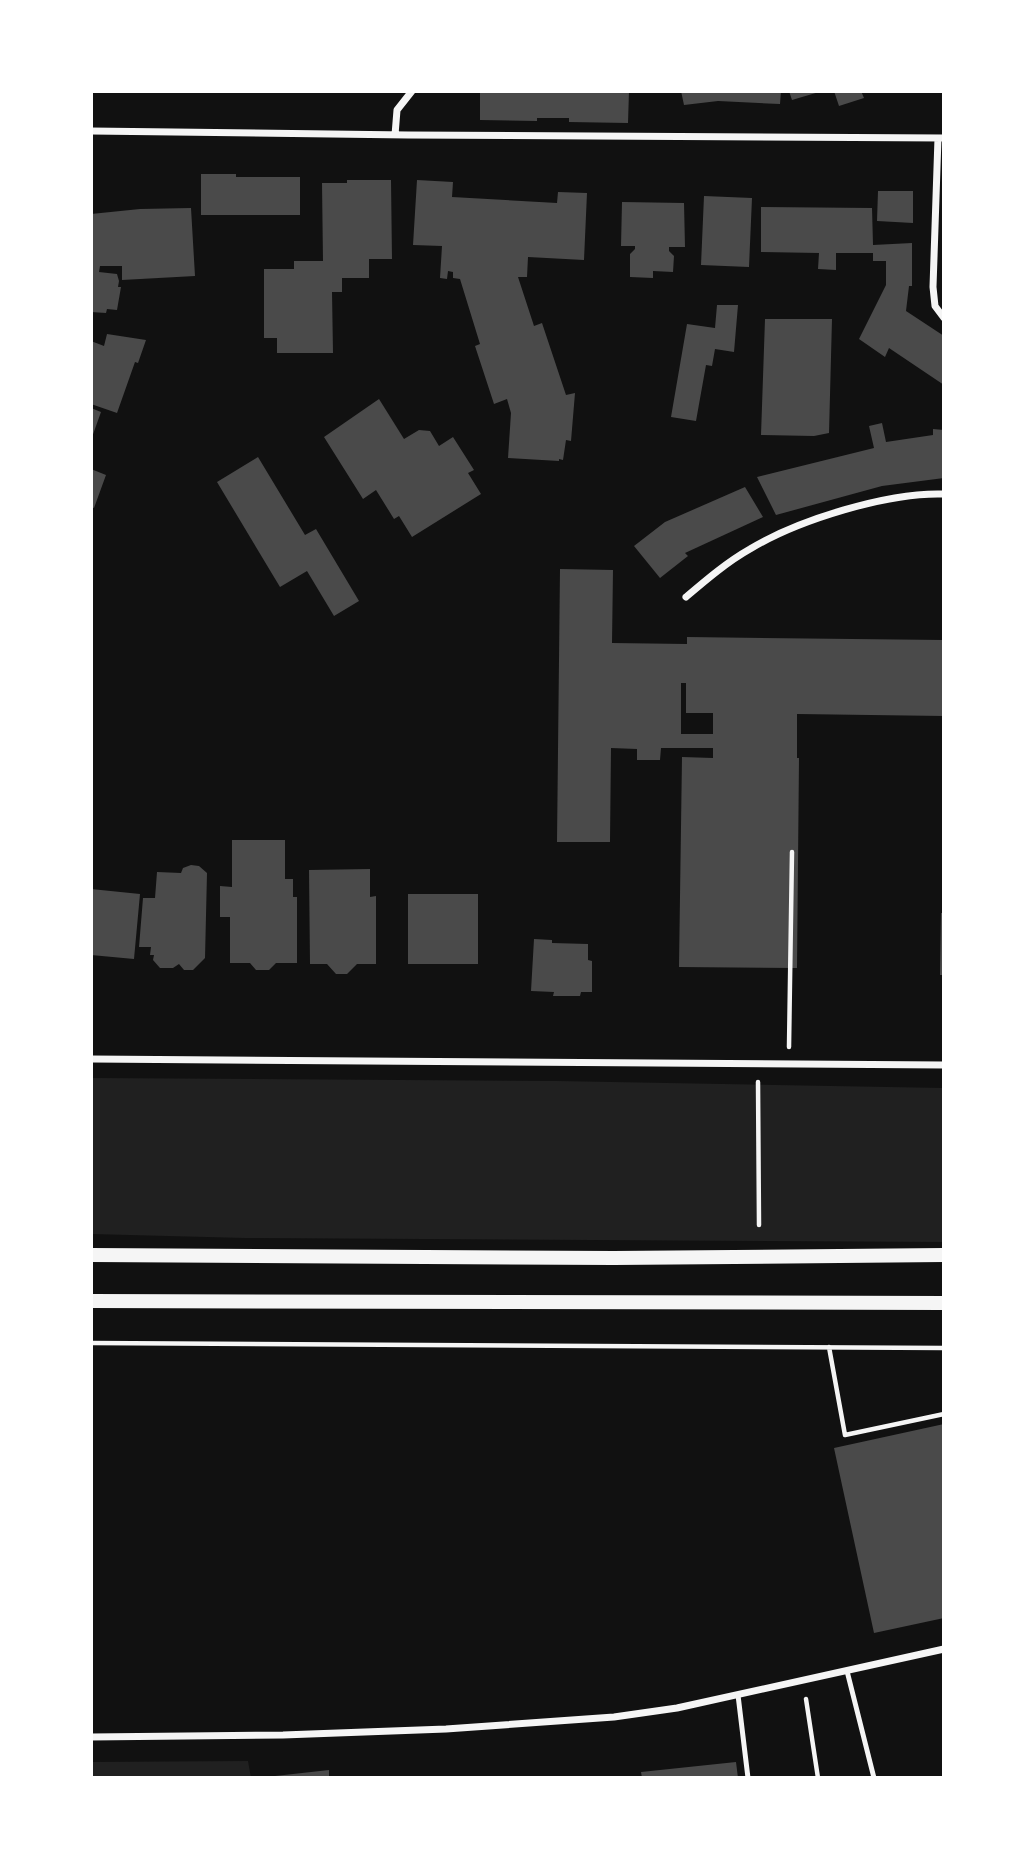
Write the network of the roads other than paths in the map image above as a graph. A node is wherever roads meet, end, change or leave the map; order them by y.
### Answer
1 (412, 91) edge
2 (91, 131) edge
3 (395, 135) junction
4 (941, 138) edge
5 (944, 317) edge
6 (944, 494) edge
7 (686, 597) dead end
8 (91, 1059) edge
9 (944, 1065) edge
10 (91, 1255) edge
11 (944, 1255) edge
12 (91, 1301) edge
13 (944, 1303) edge
14 (944, 1649) edge
15 (847, 1671) junction
16 (738, 1695) junction
17 (91, 1737) edge
18 (748, 1778) edge
19 (874, 1778) edge

1 - 3 street
2 - 3 street
3 - 4 street
4 - 5 street
6 - 7 street
8 - 9 street
10 - 11 main road
12 - 13 main road
14 - 15 street
15 - 16 street
15 - 19 lane
16 - 17 street
16 - 18 lane

